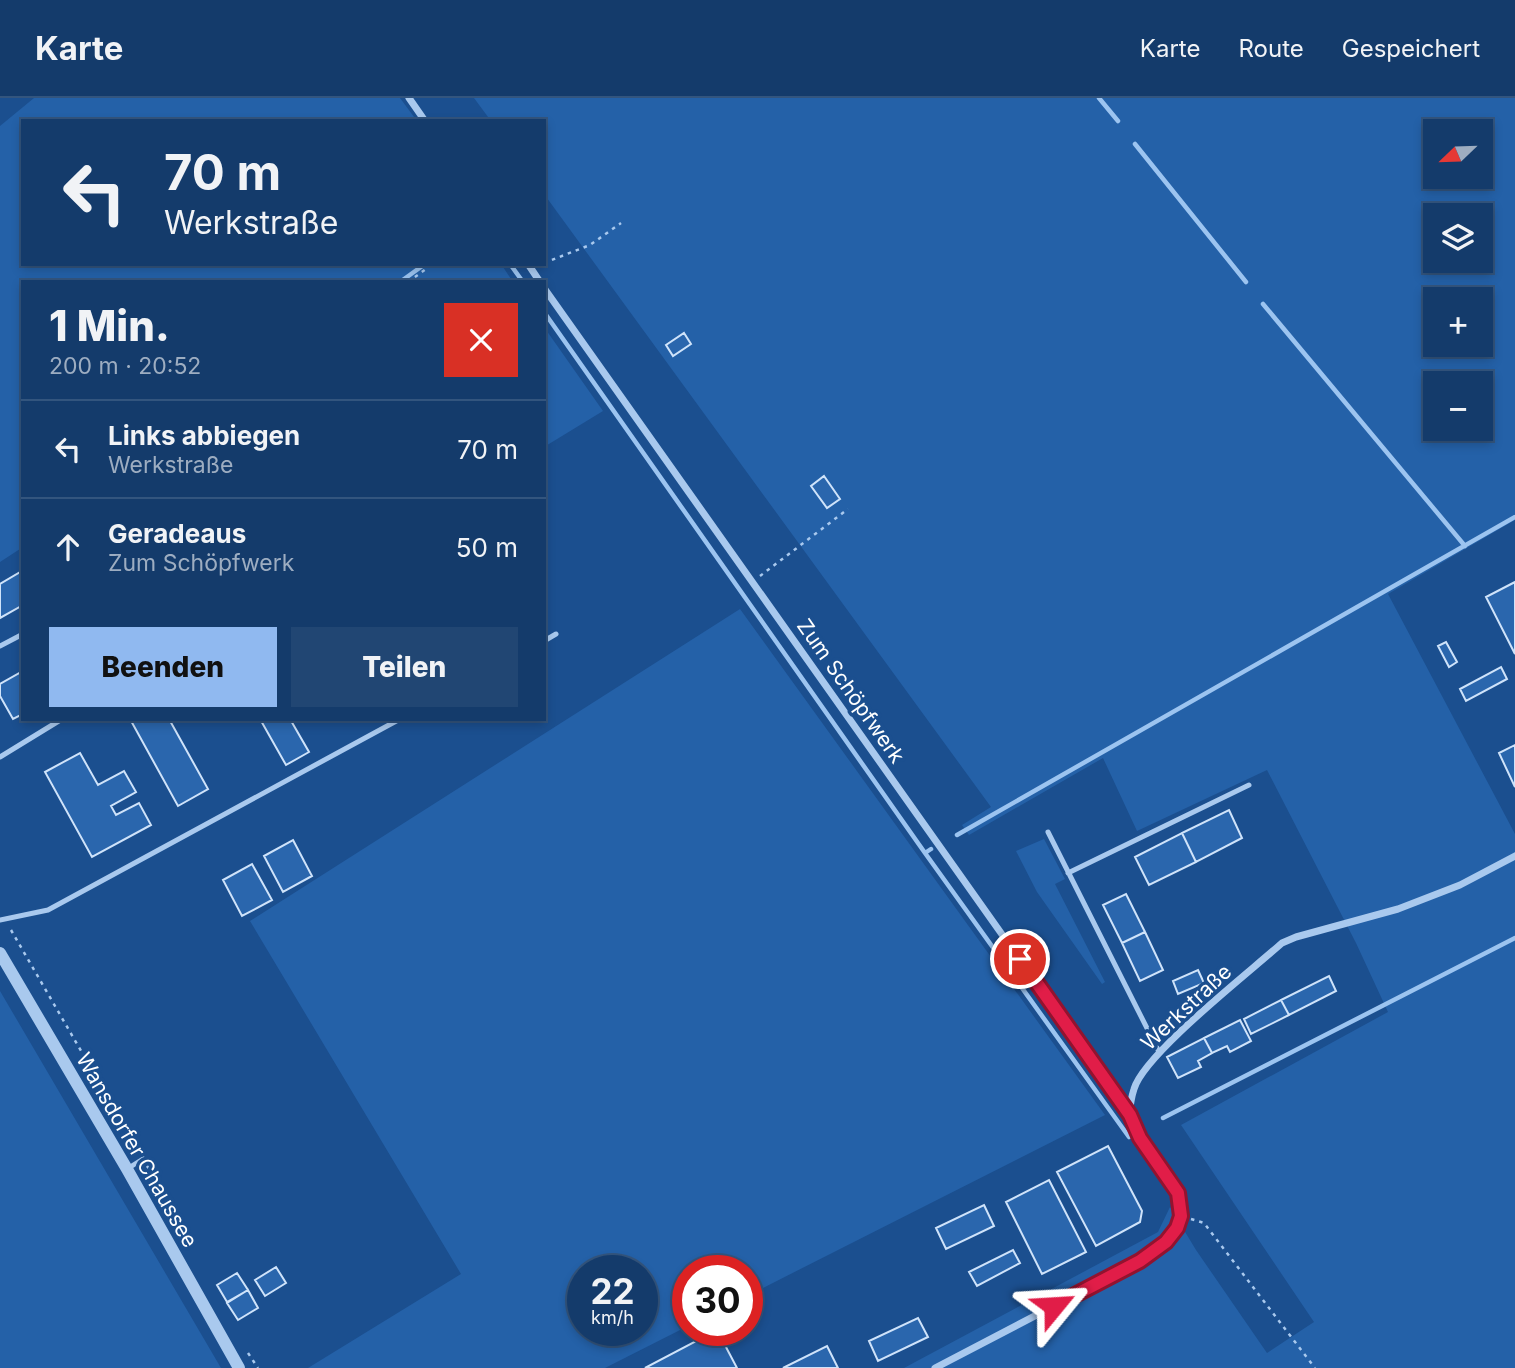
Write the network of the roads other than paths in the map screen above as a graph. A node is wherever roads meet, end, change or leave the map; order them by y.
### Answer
1 (409, 98) edge
2 (424, 119) edge
3 (546, 291) edge
4 (556, 634) dead end
5 (21, 635) edge
6 (546, 640) edge
7 (0, 646) edge
8 (59, 721) edge
9 (396, 721) edge
10 (0, 757) edge
11 (1248, 785) dead end
12 (1048, 832) dead end
13 (1515, 856) edge
14 (1068, 873) junction
15 (2, 919) edge
16 (0, 953) edge
17 (1159, 1052) junction
18 (1130, 1115) junction
19 (143, 1159) road end
20 (127, 1169) junction
21 (239, 1368) edge
22 (935, 1368) edge

1 - 2 street
3 - 18 street, Zum Schöpfwerk
4 - 6 lane
5 - 7 lane
8 - 10 lane
9 - 15 lane
11 - 14 lane
12 - 14 lane
13 - 17 street, Werkstraße
14 - 17 lane
16 - 20 street, Wansdorfer Chaussee
17 - 18 street, Werkstraße
18 - 22 street
19 - 20 lane
20 - 21 street, Wansdorfer Chaussee

